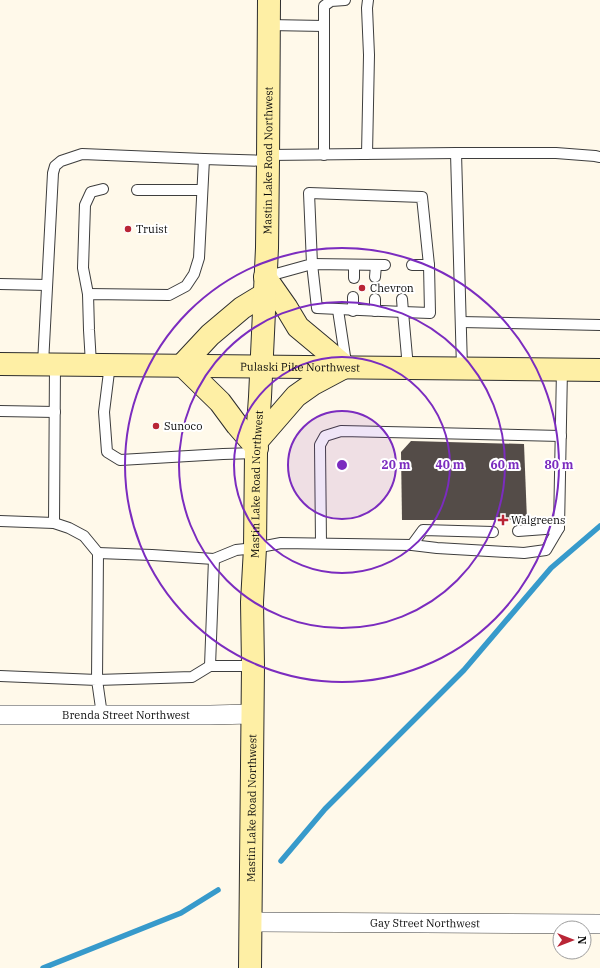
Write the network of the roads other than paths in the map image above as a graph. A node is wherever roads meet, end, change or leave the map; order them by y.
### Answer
1 (269, 0) edge
2 (345, 0) edge
3 (368, 0) edge
4 (269, 25) junction
5 (324, 26) junction
6 (456, 152) junction
7 (324, 154) junction
8 (367, 154) junction
9 (600, 157) edge
10 (268, 158) junction
11 (204, 159) junction
12 (103, 189) dead end
13 (137, 190) dead end
14 (202, 190) junction
15 (312, 264) junction
16 (354, 265) junction
17 (412, 265) dead end
18 (429, 265) junction
19 (375, 277) dead end
20 (354, 278) dead end
21 (0, 284) edge
22 (47, 285) junction
23 (265, 286) junction
24 (88, 294) junction
25 (353, 297) dead end
26 (375, 299) dead end
27 (402, 299) dead end
28 (338, 310) junction
29 (353, 311) junction
30 (375, 311) junction
31 (403, 312) junction
32 (461, 322) junction
33 (600, 325) edge
34 (0, 364) edge
35 (49, 364) junction
36 (101, 364) junction
37 (182, 365) junction
38 (261, 366) junction
39 (346, 367) junction
40 (408, 368) junction
41 (462, 368) junction
42 (562, 369) junction
43 (600, 370) edge
44 (0, 411) edge
45 (56, 412) junction
46 (561, 436) junction
47 (257, 447) junction
48 (0, 521) edge
49 (54, 523) junction
50 (559, 528) junction
51 (518, 531) dead end
52 (493, 532) dead end
53 (321, 543) junction
54 (412, 545) junction
55 (255, 548) junction
56 (98, 552) junction
57 (214, 559) junction
58 (210, 666) junction
59 (253, 666) junction
60 (0, 676) edge
61 (97, 680) junction
62 (252, 714) junction
63 (0, 715) edge
64 (102, 715) junction
65 (251, 922) junction
66 (600, 924) edge
67 (250, 968) edge

1 - 4 street, Mastin Lake Road Northwest
2 - 5 lane
3 - 8 lane
4 - 5 lane
4 - 10 street, Mastin Lake Road Northwest
5 - 7 lane
6 - 8 lane
6 - 9 lane
6 - 32 lane
7 - 8 lane
7 - 10 lane
10 - 11 lane
10 - 23 street, Mastin Lake Road Northwest
11 - 14 lane
11 - 22 lane
12 - 24 lane
13 - 14 lane
14 - 24 lane
15 - 16 lane
15 - 18 lane
15 - 23 lane
15 - 28 lane
16 - 19 lane
16 - 20 lane
17 - 18 lane
18 - 31 lane
21 - 22 lane
22 - 35 lane
23 - 37 street
23 - 38 street, Mastin Lake Road Northwest
23 - 39 street
24 - 36 lane
25 - 29 lane
26 - 30 lane
27 - 31 lane
28 - 29 lane
28 - 39 lane
29 - 30 lane
30 - 31 lane
31 - 40 lane
32 - 33 lane
32 - 41 lane
34 - 35 street, Pulaski Pike Northwest
35 - 36 street, Pulaski Pike Northwest
35 - 45 lane
36 - 37 street, Pulaski Pike Northwest
36 - 47 lane
37 - 38 street, Pulaski Pike Northwest
37 - 47 street
38 - 39 street, Pulaski Pike Northwest
38 - 47 street, Mastin Lake Road Northwest
39 - 40 street, Pulaski Pike Northwest
39 - 47 street
40 - 41 street, Pulaski Pike Northwest
41 - 42 street, Pulaski Pike Northwest
42 - 43 street, Pulaski Pike Northwest
42 - 46 lane
44 - 45 lane
45 - 49 lane
46 - 50 lane
46 - 53 lane
47 - 55 street, Mastin Lake Road Northwest
48 - 49 lane
49 - 56 lane
50 - 51 lane
50 - 54 lane
52 - 54 lane
53 - 54 lane
53 - 55 lane
55 - 57 lane
55 - 59 street, Mastin Lake Road Northwest
56 - 57 lane
56 - 61 lane
57 - 58 lane
58 - 59 lane
58 - 61 lane
59 - 62 street, Mastin Lake Road Northwest
60 - 61 lane
61 - 64 lane
62 - 64 street, Brenda Street Northwest
62 - 65 street, Mastin Lake Road Northwest
63 - 64 street, Brenda Street Northwest
65 - 66 street, Gay Street Northwest
65 - 67 street, Mastin Lake Road Northwest

